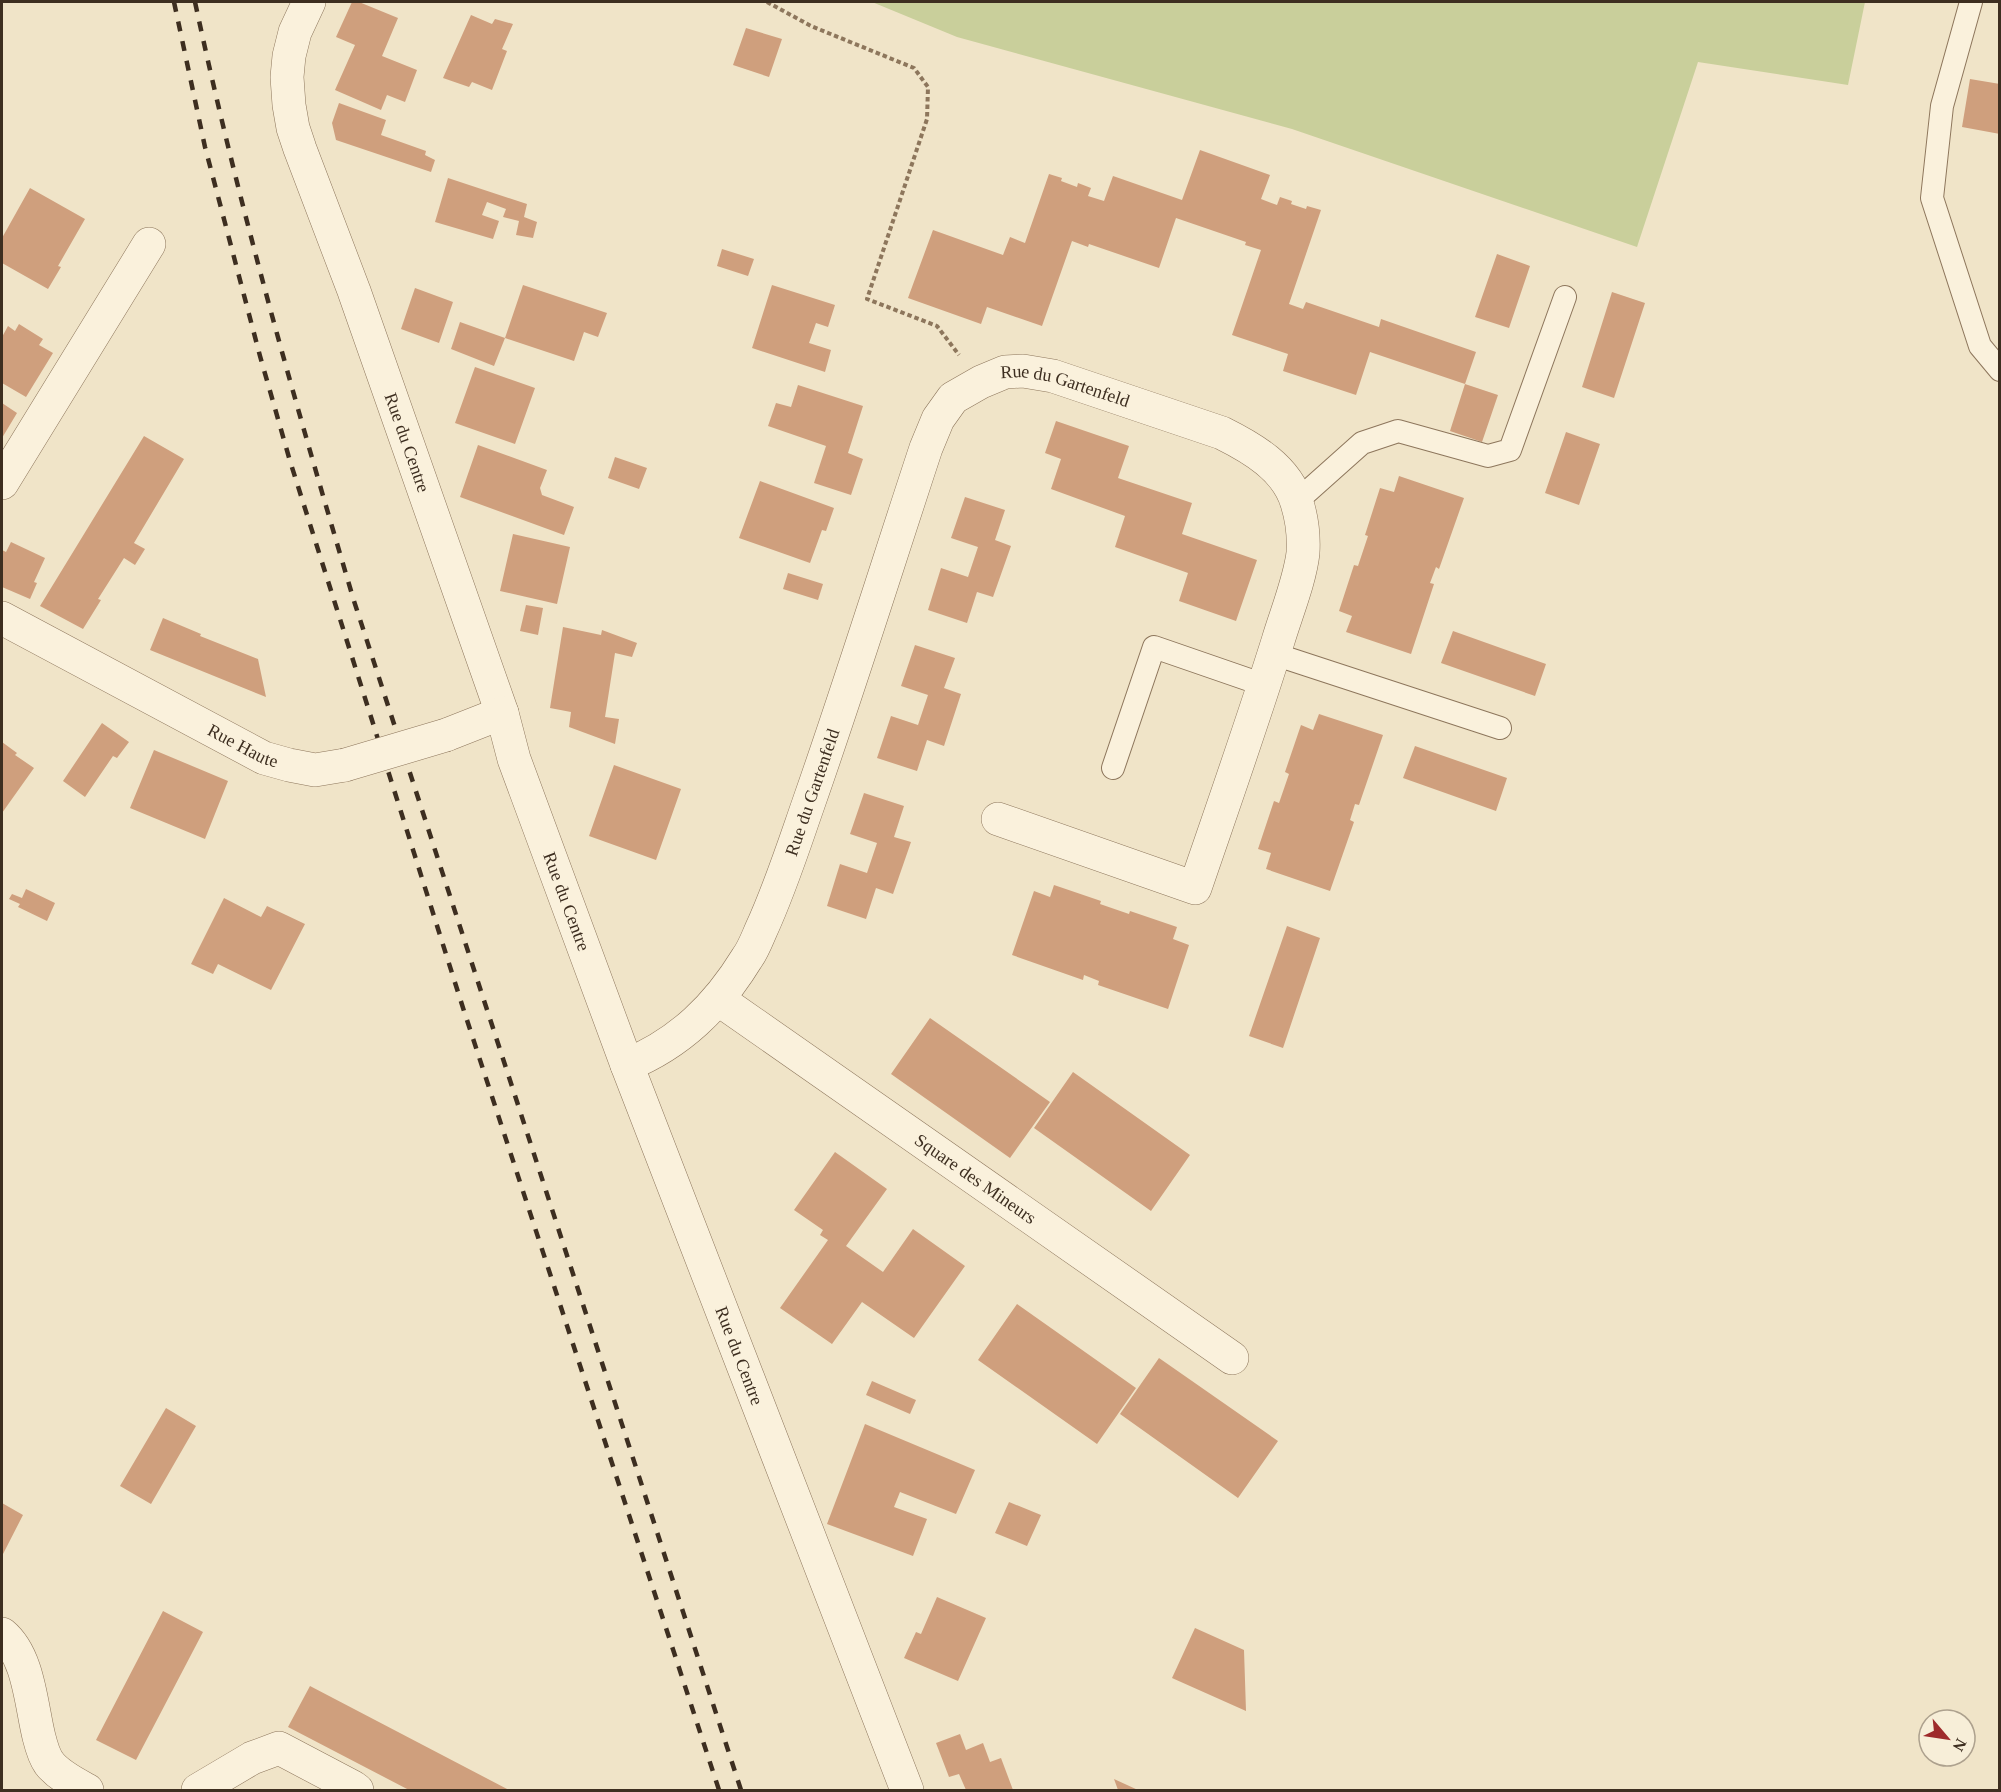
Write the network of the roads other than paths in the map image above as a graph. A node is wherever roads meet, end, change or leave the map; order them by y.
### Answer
1 (309, 2) edge
2 (1971, 2) edge
3 (149, 244) dead end
4 (1565, 297) dead end
5 (2000, 370) edge
6 (2, 483) edge
7 (1297, 501) junction
8 (2, 618) edge
9 (1274, 654) junction
10 (1264, 685) junction
11 (502, 714) junction
12 (1500, 728) dead end
13 (1113, 768) dead end
14 (998, 819) dead end
15 (718, 999) junction
16 (627, 1065) junction
17 (1232, 1358) dead end
18 (2, 1634) edge
19 (87, 1791) edge
20 (198, 1791) edge
21 (357, 1791) edge
22 (907, 1791) edge

1 - 11 street, Rue du Centre
2 - 5 lane
3 - 6 street
4 - 7 lane
7 - 9 street, Rue du Gartenfeld
7 - 15 street, Rue du Gartenfeld
8 - 11 street, Rue Haute, bridge
9 - 10 street, Rue du Gartenfeld
9 - 12 lane
10 - 13 lane
10 - 14 street, Rue du Gartenfeld
11 - 16 street, Rue du Centre
15 - 16 street, Rue du Gartenfeld
15 - 17 street, Square des Mineurs
16 - 22 street, Rue du Centre
18 - 19 street
20 - 21 street

